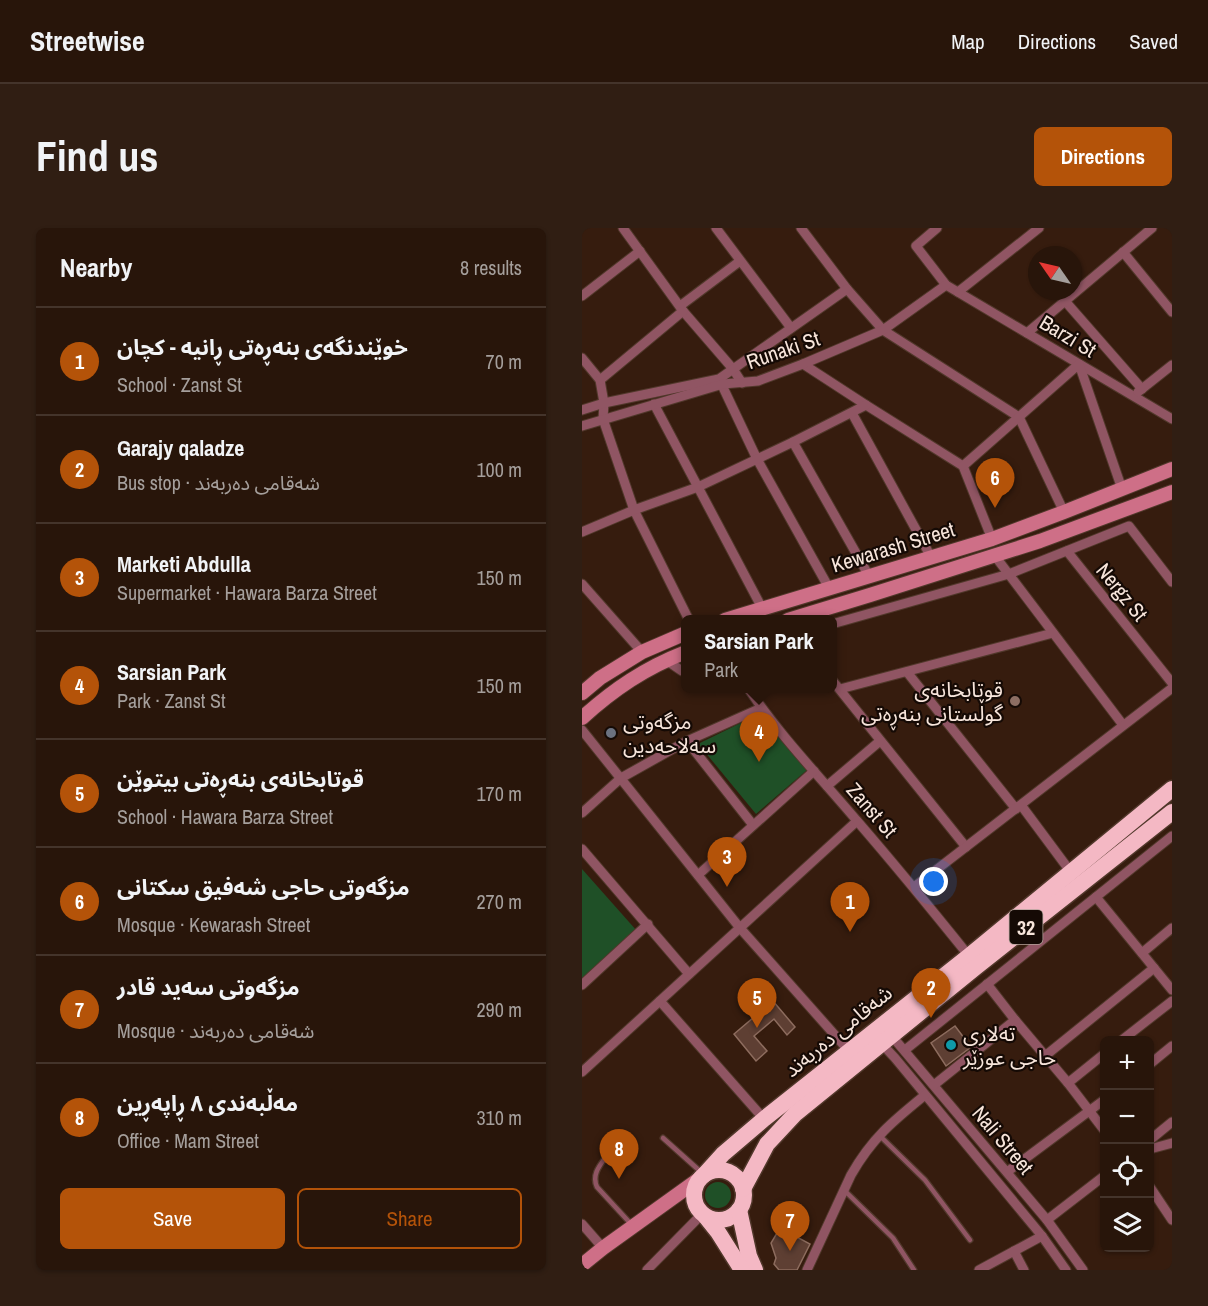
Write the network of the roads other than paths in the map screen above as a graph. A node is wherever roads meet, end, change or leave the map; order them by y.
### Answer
1 (623, 228) edge
2 (716, 228) edge
3 (801, 228) edge
4 (937, 228) edge
5 (1039, 228) edge
6 (1152, 228) edge
7 (640, 251) junction
8 (1123, 252) junction
9 (740, 261) junction
10 (946, 285) junction
11 (847, 289) junction
12 (958, 292) junction
13 (582, 296) edge
14 (1065, 301) junction
15 (681, 309) junction
16 (1172, 312) edge
17 (791, 328) junction
18 (883, 330) junction
19 (1027, 333) junction
20 (582, 358) edge
21 (803, 364) junction
22 (1079, 364) junction
23 (1172, 365) edge
24 (733, 369) junction
25 (600, 380) junction
26 (721, 382) junction
27 (742, 383) junction
28 (1142, 389) junction
29 (1133, 396) junction
30 (604, 403) junction
31 (654, 404) junction
32 (866, 405) junction
33 (582, 410) edge
34 (852, 413) junction
35 (1019, 417) junction
36 (1172, 418) edge
37 (603, 419) junction
38 (582, 426) edge
39 (794, 442) junction
40 (757, 459) junction
41 (963, 466) junction
42 (1172, 469) edge
43 (698, 487) junction
44 (1122, 489) junction
45 (1172, 492) edge
46 (634, 510) junction
47 (1064, 512) junction
48 (1035, 523) junction
49 (582, 532) edge
50 (992, 539) junction
51 (1040, 541) junction
52 (1066, 551) junction
53 (995, 555) junction
54 (931, 557) junction
55 (1009, 574) junction
56 (869, 576) junction
57 (1172, 582) edge
58 (582, 584) edge
59 (829, 588) junction
60 (762, 608) junction
61 (686, 615) edge
62 (740, 615) edge
63 (804, 615) edge
64 (837, 623) edge
65 (1053, 633) junction
66 (681, 635) edge
67 (642, 652) junction
68 (681, 654) edge
69 (666, 660) junction
70 (681, 670) edge
71 (907, 672) junction
72 (1172, 682) edge
73 (837, 686) edge
74 (1172, 688) edge
75 (840, 689) junction
76 (582, 693) edge
77 (751, 693) edge
78 (761, 708) junction
79 (582, 718) edge
80 (1123, 725) junction
81 (582, 730) edge
82 (687, 741) junction
83 (880, 741) junction
84 (814, 771) junction
85 (621, 778) junction
86 (826, 786) junction
87 (1172, 789) edge
88 (1018, 807) junction
89 (1172, 812) edge
90 (582, 813) edge
91 (857, 821) junction
92 (753, 825) junction
93 (1172, 836) edge
94 (966, 847) junction
95 (582, 849) edge
96 (1070, 871) junction
97 (698, 875) junction
98 (914, 887) junction
99 (1096, 897) junction
100 (648, 924) junction
101 (740, 928) junction
102 (1172, 928) edge
103 (1142, 953) junction
104 (969, 956) junction
105 (1154, 968) junction
106 (690, 974) junction
107 (987, 984) junction
108 (582, 985) edge
109 (1172, 990) edge
110 (660, 1001) junction
111 (1172, 1001) edge
112 (1015, 1020) junction
113 (1128, 1036) edge
114 (886, 1039) junction
115 (1172, 1046) edge
116 (905, 1050) junction
117 (849, 1052) junction
118 (1045, 1056) junction
119 (1100, 1057) edge
120 (1154, 1060) edge
121 (582, 1072) edge
122 (1068, 1083) junction
123 (934, 1085) junction
124 (925, 1095) junction
125 (1100, 1103) edge
126 (1090, 1112) junction
127 (764, 1119) junction
128 (1172, 1122) edge
129 (1100, 1125) edge
130 (879, 1135) junction
131 (1154, 1136) edge
132 (663, 1138) dead end
133 (1172, 1143) edge
134 (1154, 1148) edge
135 (608, 1154) dead end
136 (1007, 1172) junction
137 (702, 1177) junction
138 (1100, 1179) edge
139 (743, 1189) junction
140 (844, 1190) junction
141 (1154, 1194) edge
142 (739, 1210) junction
143 (704, 1215) junction
144 (1047, 1220) junction
145 (1172, 1220) edge
146 (582, 1224) edge
147 (633, 1226) junction
148 (1042, 1236) junction
149 (970, 1240) dead end
150 (603, 1248) junction
151 (1014, 1251) junction
152 (582, 1265) edge
153 (743, 1269) edge
154 (647, 1270) edge
155 (807, 1270) edge
156 (914, 1270) edge
157 (979, 1270) edge
158 (1024, 1270) edge
159 (1066, 1270) edge
160 (1083, 1270) edge

1 - 7 street
2 - 9 street
3 - 11 street
4 - 10 street
5 - 12 street
6 - 8 street
7 - 13 street
7 - 15 street
8 - 14 street
8 - 16 street
9 - 15 street
9 - 17 street
10 - 12 street, Barzi St
10 - 18 street, Runaki St
11 - 17 street
11 - 18 street
12 - 19 street, Barzi St
14 - 19 street
14 - 28 street
15 - 24 street
15 - 25 street
17 - 24 street
18 - 21 street, Runaki St
18 - 35 street
19 - 22 street, Barzi St
20 - 25 street
21 - 27 street, Runaki St
21 - 32 street
22 - 29 street, Barzi St
22 - 35 street
22 - 44 street
23 - 28 street
24 - 26 street
24 - 27 street
25 - 30 street
26 - 27 street, Runaki St
26 - 30 street, Runaki St
26 - 31 street, Runaki St
26 - 40 street
28 - 29 street
29 - 36 street, Barzi St
30 - 33 street, Runaki St
30 - 37 street
31 - 37 street, Runaki St
31 - 43 street
32 - 34 street
32 - 41 street
34 - 39 street
34 - 54 street
35 - 41 street
35 - 47 street
37 - 38 street, Runaki St
37 - 46 street
39 - 40 street
39 - 56 street
40 - 43 street
40 - 59 street
41 - 50 street
42 - 44 main road, Kewarash Street
43 - 46 street
43 - 60 street
44 - 47 main road, Kewarash Street
45 - 51 main road, Kewarash Street
46 - 49 street
46 - 61 street
47 - 48 main road, Kewarash Street
48 - 50 main road, Kewarash Street
48 - 51 main road
50 - 54 main road, Kewarash Street
51 - 53 main road, Kewarash Street
52 - 55 street
52 - 57 street
52 - 72 street, Nergz St
53 - 55 street
53 - 63 main road, Kewarash Street
54 - 56 main road, Kewarash Street
55 - 64 street
55 - 65 street
56 - 59 main road, Kewarash Street
58 - 67 street
59 - 60 main road, Kewarash Street
60 - 62 main road, Kewarash Street
65 - 71 street
65 - 80 street
66 - 67 main road
67 - 76 main road
68 - 69 main road
69 - 70 street
69 - 79 main road
71 - 75 street
71 - 88 street
73 - 75 street
74 - 80 street
75 - 83 street
77 - 78 street, Zanst St
78 - 82 street
78 - 84 street, Zanst St
80 - 88 street
81 - 85 street
82 - 85 street
82 - 92 street
83 - 86 street
83 - 94 street
84 - 86 street, Zanst St
84 - 92 street
85 - 90 street
85 - 97 street
86 - 91 street, Zanst St
87 - 96 highway, شەقامی دەربەند / 32
88 - 94 street
88 - 96 street
89 - 114 highway, شەقامی دەربەند / 32
91 - 98 street, Zanst St
91 - 101 street
92 - 97 street
93 - 99 street
94 - 98 street
95 - 100 street
96 - 104 highway, شەقامی دەربەند / 32
97 - 101 street
98 - 104 street, Zanst St
99 - 103 street
99 - 107 street
100 - 106 street
100 - 108 street
101 - 106 street
101 - 117 street
102 - 103 street
103 - 105 street
104 - 117 highway, شەقامی دەربەند / 32
105 - 109 street
105 - 118 street
106 - 110 street
107 - 112 street
107 - 116 street
110 - 121 street
110 - 127 street
111 - 113 street
112 - 118 street
112 - 123 street
114 - 116 street, Nali Street
114 - 124 street, Nali Street
114 - 139 highway, شەقامی دەربەند / 32
115 - 120 street
116 - 123 street, Nali Street
117 - 127 highway, شەقامی دەربەند / 32
118 - 122 street
119 - 122 street
122 - 126 street
123 - 136 street, Nali Street
124 - 130 street
124 - 148 street, Nali Street
125 - 126 street
126 - 129 street
126 - 136 street
127 - 137 highway, شەقامی دەربەند / 32
128 - 131 street
130 - 140 street
130 - 149 lane
132 - 137 lane
133 - 134 street
135 - 147 lane
136 - 144 street, Nali Street
137 - 139 highway
137 - 143 highway, 32
137 - 147 main road
138 - 144 street
139 - 142 highway, 32
140 - 155 street
140 - 156 lane
141 - 145 street
142 - 143 highway
142 - 153 highway, 32
143 - 153 highway, 32
143 - 154 street
144 - 160 street, Nali Street
146 - 150 street
147 - 150 main road
148 - 151 street
148 - 159 street, Nali Street
150 - 152 main road
151 - 157 street
151 - 158 street

